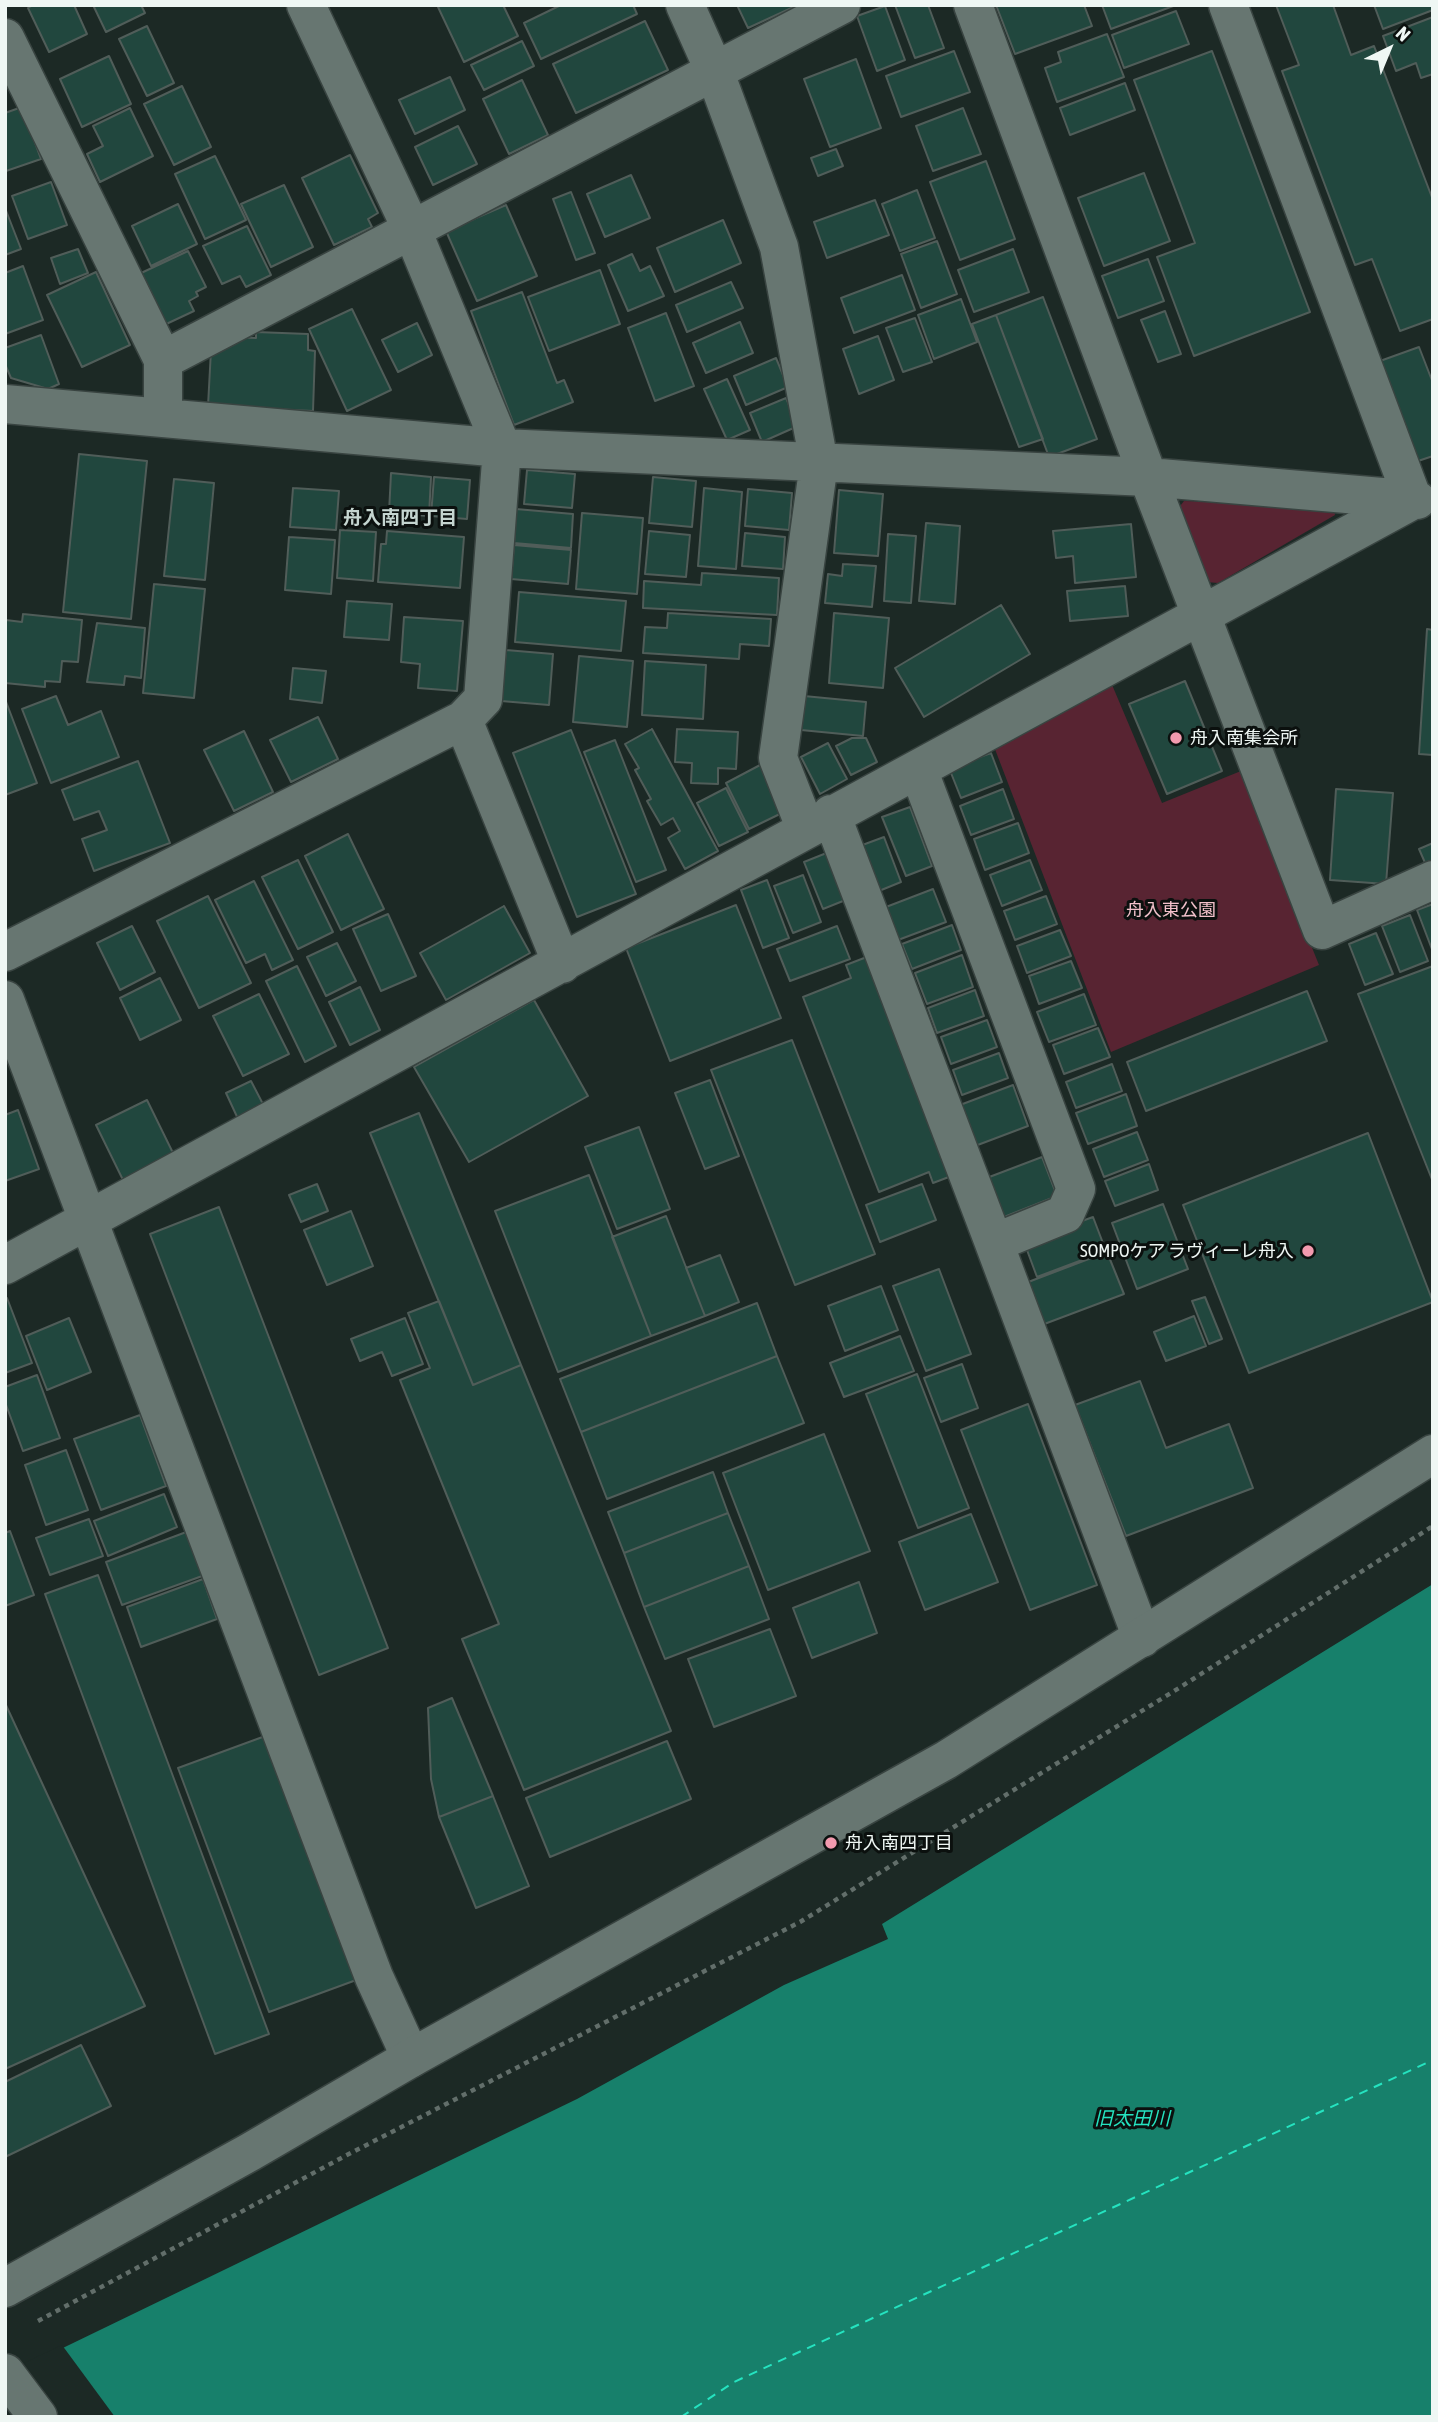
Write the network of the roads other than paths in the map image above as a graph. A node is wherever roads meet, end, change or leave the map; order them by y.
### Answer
1 (306, 5) edge
2 (685, 5) edge
3 (841, 5) edge
4 (973, 5) edge
5 (1228, 5) edge
6 (5, 38) edge
7 (714, 70) junction
8 (412, 230) junction
9 (163, 360) junction
10 (5, 404) edge
11 (163, 418) junction
12 (502, 448) junction
13 (820, 463) junction
14 (1148, 477) junction
15 (1423, 500) edge
16 (1202, 617) junction
17 (463, 720) junction
18 (918, 769) junction
19 (818, 821) junction
20 (1433, 880) edge
21 (5, 952) edge
22 (562, 964) junction
23 (5, 1000) edge
24 (89, 1221) junction
25 (994, 1243) junction
26 (5, 1265) edge
27 (1433, 1454) edge
28 (1142, 1638) junction
29 (411, 2058) junction
30 (5, 2288) edge
31 (5, 2373) edge
32 (38, 2417) edge

1 - 8 street
2 - 7 street
3 - 7 street
4 - 14 street
5 - 15 street
6 - 9 street
7 - 8 street
7 - 13 street
8 - 9 street
8 - 12 street
9 - 11 street
10 - 11 street
11 - 12 street
12 - 13 street
12 - 17 street
13 - 14 street
13 - 19 street
14 - 15 street
14 - 16 street
15 - 16 street
16 - 18 street
16 - 20 street
17 - 21 street
17 - 22 street
18 - 19 street
18 - 25 street
19 - 22 street
19 - 25 street
22 - 24 street
23 - 24 street
24 - 26 street
24 - 29 street
25 - 28 street
27 - 28 street
28 - 29 street
29 - 30 street
31 - 32 street

